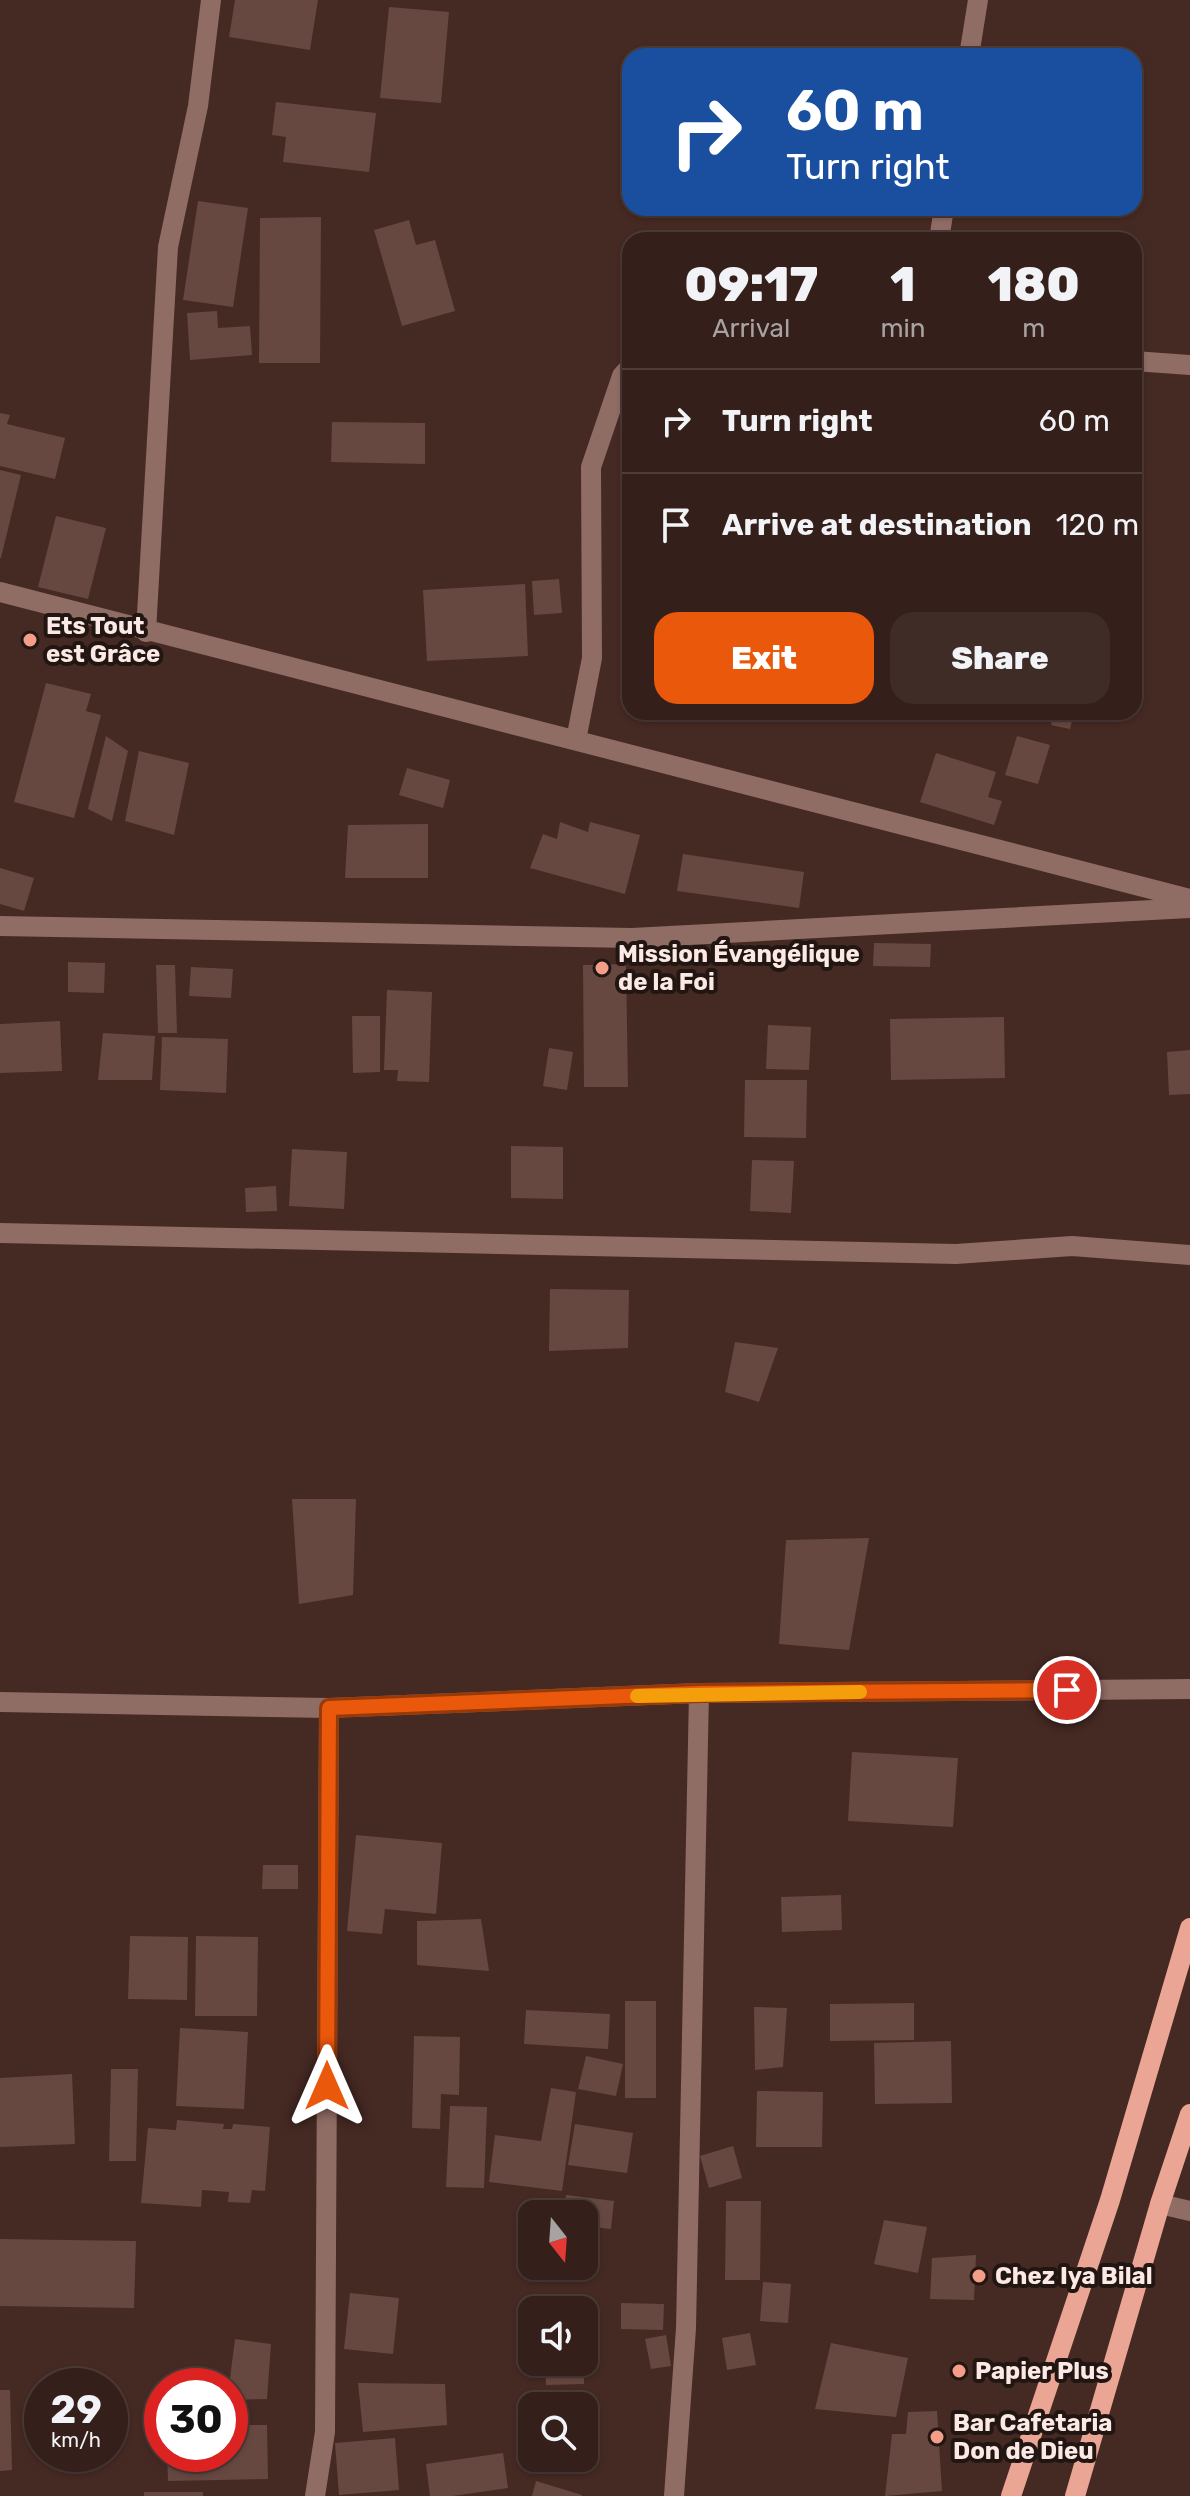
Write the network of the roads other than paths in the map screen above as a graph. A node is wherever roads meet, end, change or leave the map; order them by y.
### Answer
1 (211, 0) edge
2 (978, 0) edge
3 (970, 48) edge
4 (1142, 362) edge
5 (1190, 365) edge
6 (622, 376) edge
7 (0, 592) edge
8 (146, 632) junction
9 (576, 740) junction
10 (1190, 899) edge
11 (1190, 908) edge
12 (0, 926) edge
13 (0, 1233) edge
14 (1190, 1255) edge
15 (1190, 1689) edge
16 (699, 1693) junction
17 (0, 1702) edge
18 (329, 1708) junction
19 (1190, 1928) edge
20 (1190, 2114) edge
21 (1160, 2204) junction
22 (1190, 2211) edge
23 (315, 2496) edge
24 (674, 2496) edge
25 (1011, 2496) edge
26 (1075, 2496) edge

1 - 8 street
2 - 3 street
4 - 5 street
6 - 9 street
7 - 8 street
8 - 9 street
9 - 10 street
11 - 12 street
13 - 14 street
15 - 16 street
16 - 18 street
16 - 24 street
17 - 18 street
18 - 23 street
19 - 25 main road
20 - 21 main road
21 - 22 street
21 - 26 main road

